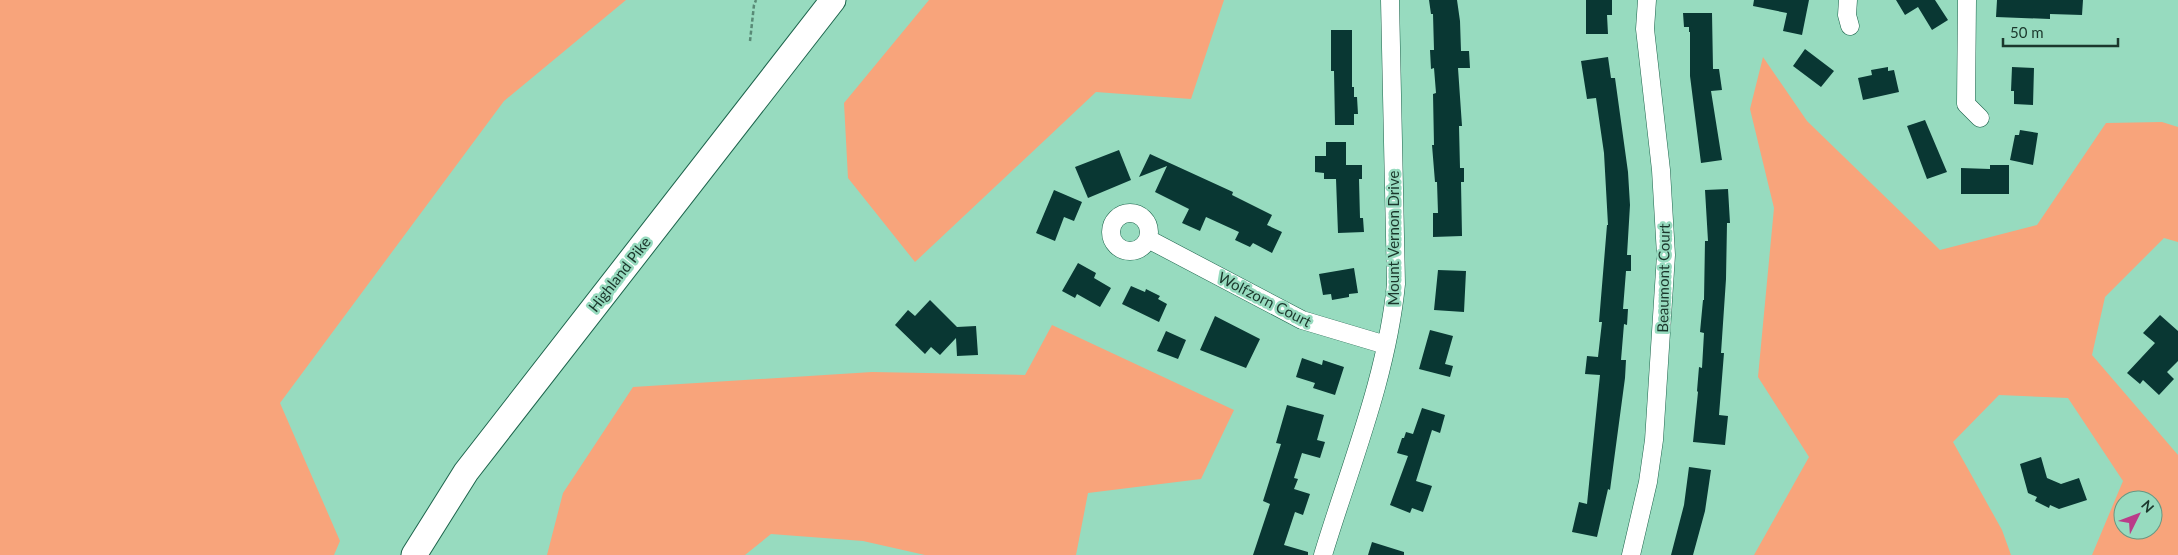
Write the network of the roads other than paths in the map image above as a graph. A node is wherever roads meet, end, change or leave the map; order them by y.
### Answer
1 (833, 0) edge
2 (1390, 0) edge
3 (1647, 0) edge
4 (1848, 0) edge
5 (1967, 0) edge
6 (1850, 26) dead end
7 (1980, 118) dead end
8 (1148, 239) dead end
9 (1386, 345) junction
10 (414, 555) edge
11 (1323, 555) edge
12 (1631, 555) edge

1 - 10 main road, Highland Pike
2 - 9 street, Mount Vernon Drive
3 - 12 street, Beaumont Court
4 - 6 street
5 - 7 street
8 - 9 street, Wolfzorn Court
9 - 11 street, Mount Vernon Drive

